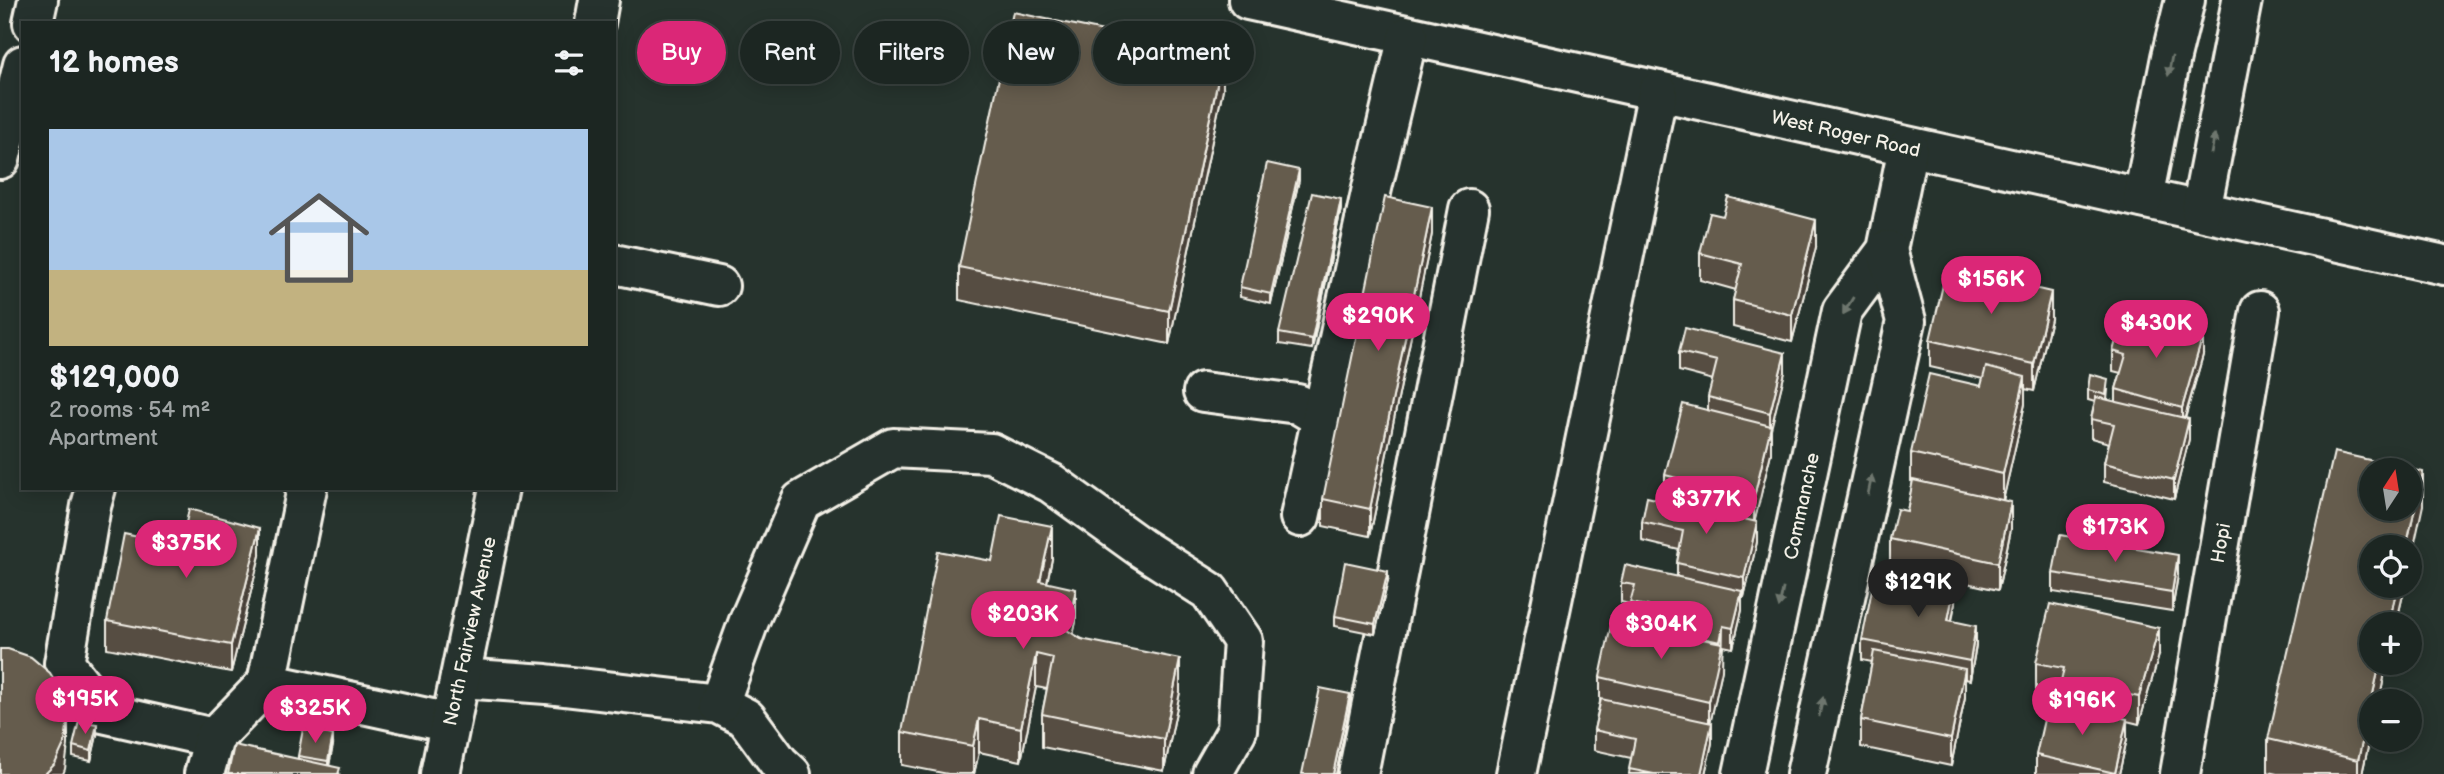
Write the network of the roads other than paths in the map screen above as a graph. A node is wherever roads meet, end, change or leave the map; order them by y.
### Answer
1 (38, 0) edge
2 (599, 0) edge
3 (1248, 0) edge
4 (2185, 0) edge
5 (2242, 0) edge
6 (33, 21) edge
7 (595, 21) edge
8 (1408, 36) junction
9 (21, 73) edge
10 (1658, 91) junction
11 (1909, 147) junction
12 (0, 159) edge
13 (2143, 198) junction
14 (1469, 209) dead end
15 (2201, 211) junction
16 (1888, 250) junction
17 (616, 264) edge
18 (2444, 265) edge
19 (719, 286) dead end
20 (2260, 311) dead end
21 (1203, 392) dead end
22 (1323, 419) junction
23 (95, 490) edge
24 (307, 490) edge
25 (499, 490) edge
26 (1300, 517) dead end
27 (460, 678) junction
28 (267, 683) junction
29 (719, 705) junction
30 (450, 723) junction
31 (214, 738) junction
32 (204, 774) edge
33 (440, 774) edge
34 (790, 774) edge
35 (1212, 774) edge
36 (1358, 774) edge
37 (1516, 774) edge
38 (1744, 774) edge
39 (1806, 774) edge
40 (2180, 774) edge

1 - 6 street
2 - 7 street
3 - 8 street, West Roger Road
4 -> 13 street
15 -> 5 street
8 - 10 street, West Roger Road
8 - 22 street
9 - 12 street
10 - 11 street, West Roger Road
10 - 37 street
11 - 13 street, West Roger Road
11 - 16 street, Commanche
13 - 15 street, West Roger Road
14 - 36 street
15 - 18 street, West Roger Road
16 -> 38 street, Commanche
39 -> 16 street, Commanche
17 - 19 street
20 - 40 street, Hopi
21 - 22 street
22 - 26 street
23 - 31 street
24 - 28 street
25 - 27 street, North Fairview Avenue
27 - 29 street
27 - 30 street, North Fairview Avenue
28 - 30 street
28 - 31 street
29 - 34 street
29 - 35 street
30 - 33 street, North Fairview Avenue
31 - 32 street

